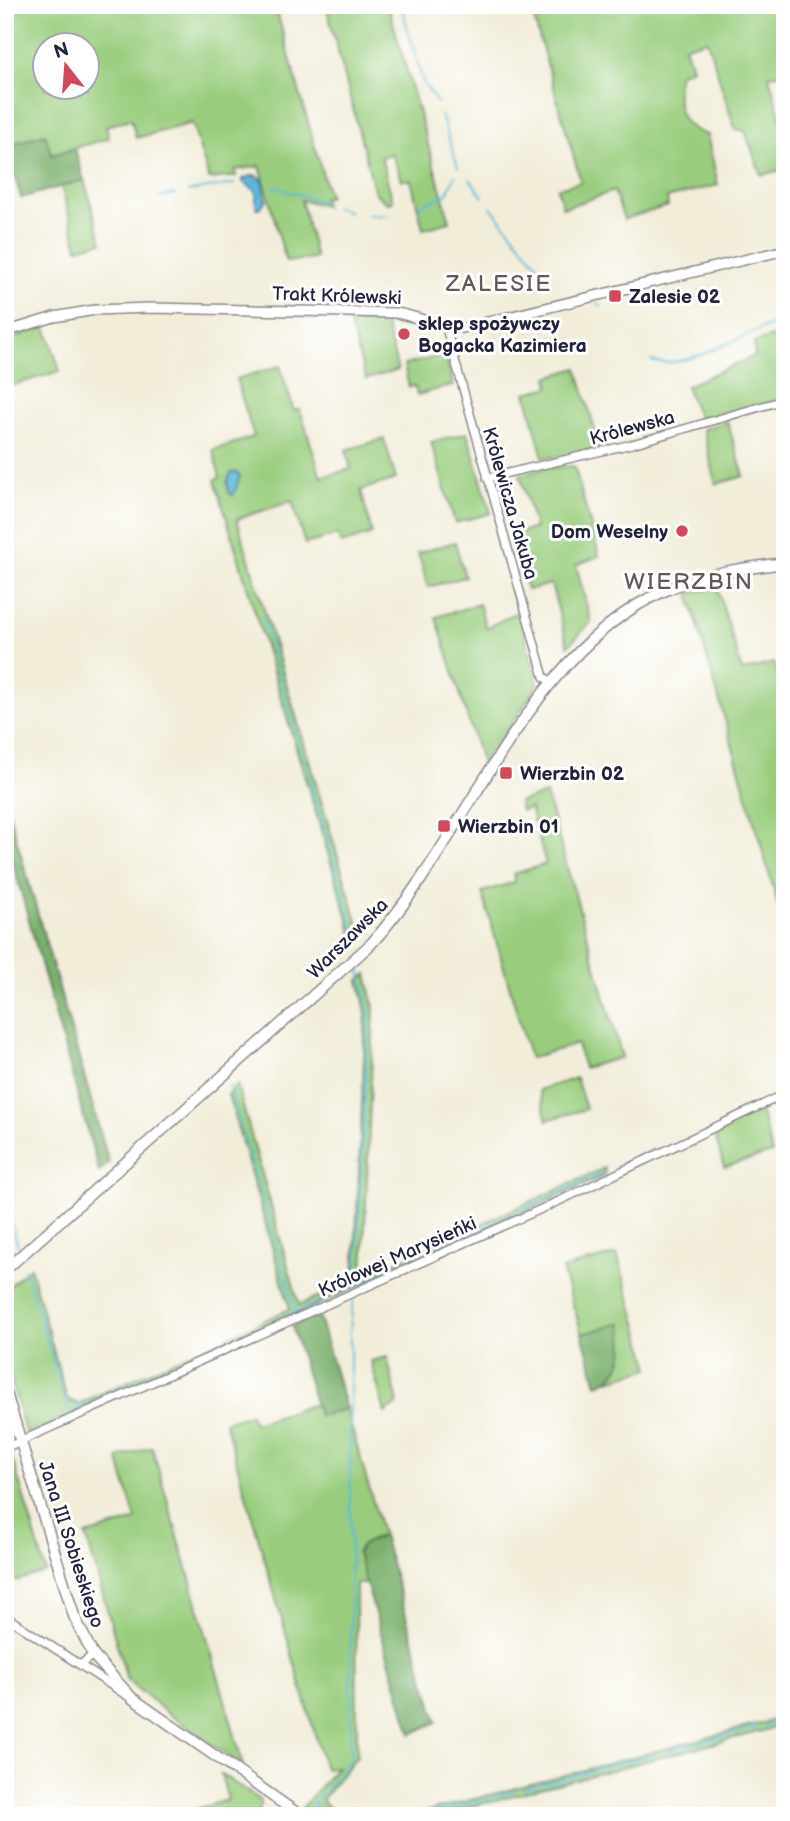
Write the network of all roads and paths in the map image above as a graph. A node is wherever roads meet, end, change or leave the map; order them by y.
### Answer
1 (785, 250) edge
2 (446, 328) junction
3 (5, 332) edge
4 (784, 400) edge
5 (487, 478) junction
6 (785, 562) edge
7 (552, 682) junction
8 (785, 1094) edge
9 (5, 1270) edge
10 (5, 1390) edge
11 (20, 1442) junction
12 (5, 1448) edge
13 (5, 1616) edge
14 (93, 1655) junction
15 (80, 1665) junction
16 (132, 1698) junction
17 (302, 1816) edge

1 - 2 street, Trakt Królewski
2 - 3 street, Trakt Królewski
2 - 5 street, Królewicza Jakuba
4 - 5 street, Królewska
5 - 7 street, Królewicza Jakuba
6 - 7 main road, Warszawska
7 - 9 main road, Warszawska
8 - 11 street, Królowej Marysieńki
10 - 11 main road, Jana III Sobieskiego
11 - 12 street, Królowej Marysieńki
11 - 14 main road, Jana III Sobieskiego
13 - 15 street
14 - 15 street
14 - 16 main road, Jana III Sobieskiego
15 - 16 street
16 - 17 main road, Jana III Sobieskiego

